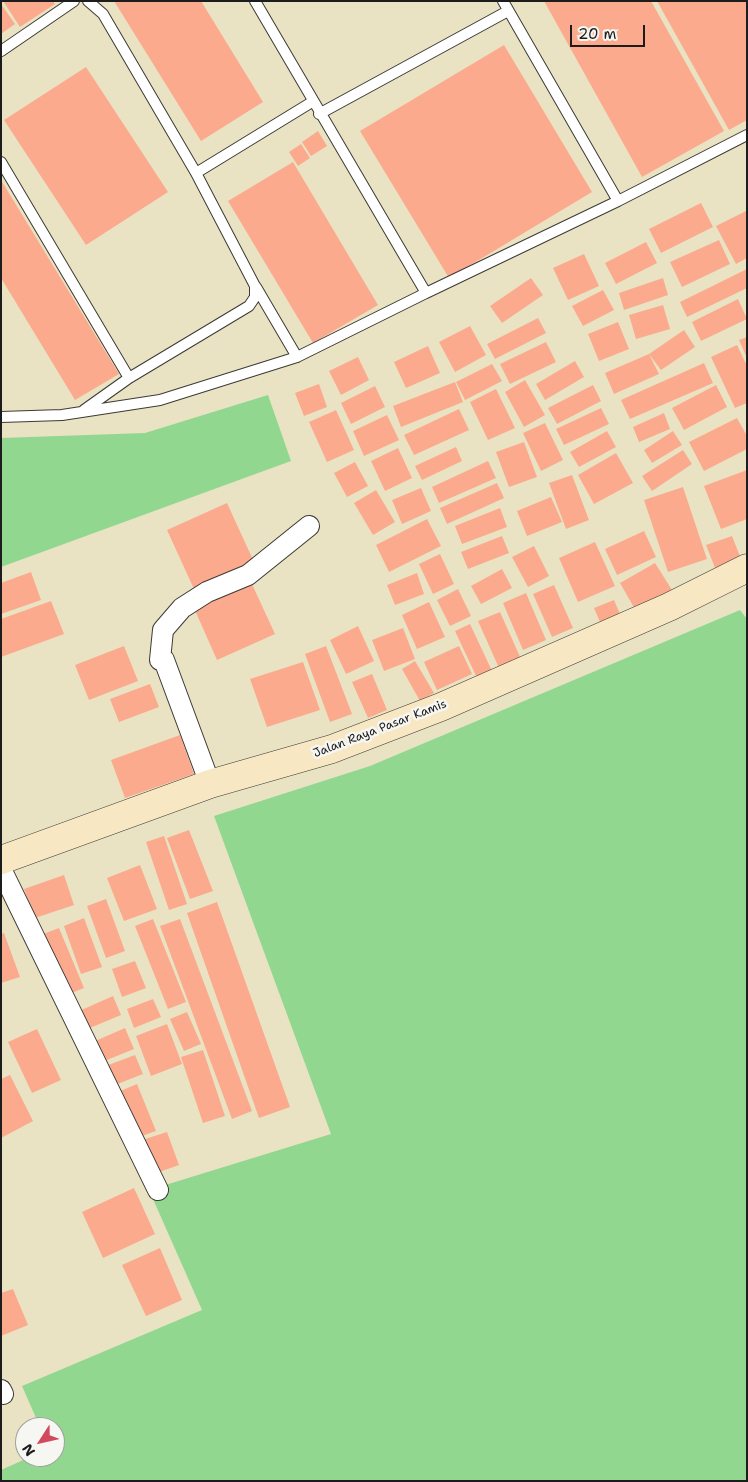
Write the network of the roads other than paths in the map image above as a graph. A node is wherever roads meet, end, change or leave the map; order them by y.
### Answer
1 (74, 1) edge
2 (88, 1) edge
3 (255, 1) edge
4 (503, 1) edge
5 (508, 11) junction
6 (1, 51) edge
7 (312, 102) junction
8 (319, 114) junction
9 (747, 136) edge
10 (1, 162) edge
11 (196, 173) junction
12 (618, 201) junction
13 (255, 286) junction
14 (426, 293) junction
15 (297, 358) junction
16 (129, 378) junction
17 (81, 412) junction
18 (1, 417) edge
19 (309, 526) dead end
20 (747, 568) edge
21 (210, 784) junction
22 (1, 860) edge
23 (1, 869) edge
24 (158, 1190) dead end

1 - 6 lane
2 - 11 lane
3 - 7 lane
4 - 5 lane
5 - 8 lane
5 - 12 lane
7 - 8 lane
7 - 11 lane
8 - 14 lane
9 - 12 lane
10 - 16 lane
11 - 13 lane
12 - 14 lane
13 - 15 lane
13 - 16 lane
14 - 15 lane
15 - 17 lane
16 - 17 lane
17 - 18 lane
19 - 21 street
20 - 21 main road, Jalan Raya Pasar Kamis
21 - 22 main road, Jalan Raya Pasar Kamis
23 - 24 street

